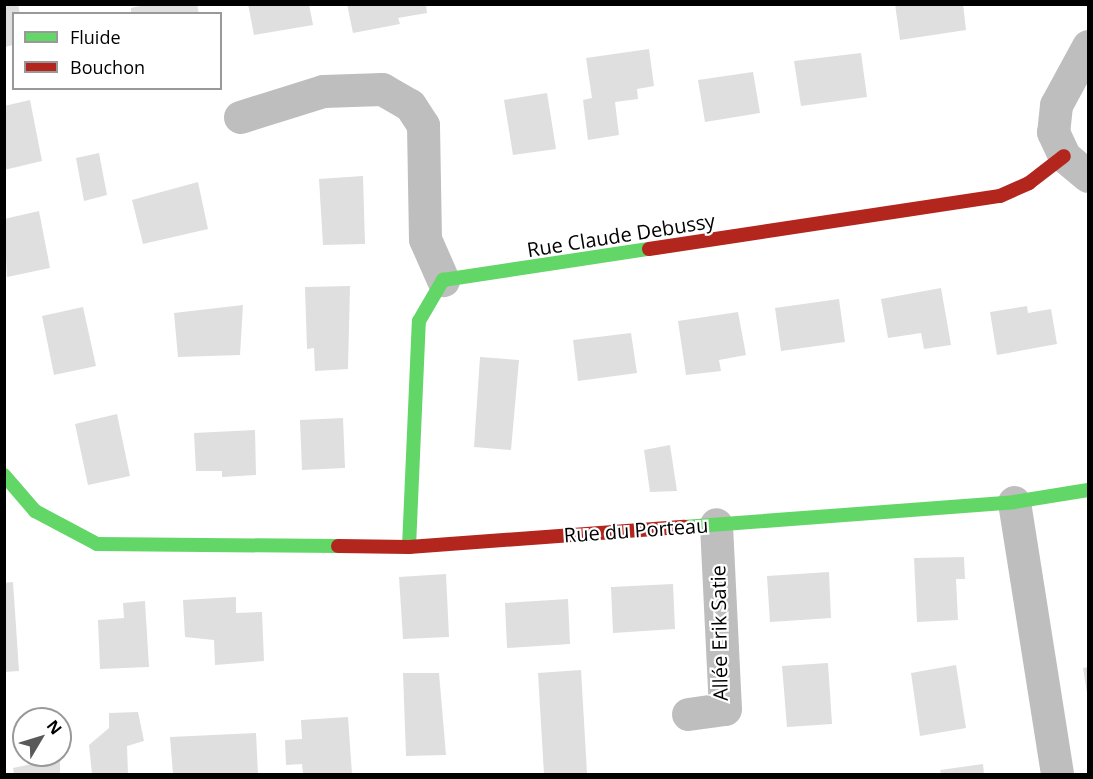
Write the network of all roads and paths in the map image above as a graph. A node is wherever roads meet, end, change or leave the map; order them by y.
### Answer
1 (1089, 46) edge
2 (240, 117) dead end
3 (1059, 144) junction
4 (1089, 176) edge
5 (443, 280) junction
6 (4, 476) edge
7 (1089, 490) edge
8 (1014, 502) junction
9 (716, 524) junction
10 (409, 547) junction
11 (688, 714) dead end
12 (1057, 774) edge

1 - 3 street
2 - 5 street
3 - 4 street
3 - 5 street, Rue Claude Debussy
5 - 10 street
6 - 10 street, Rue du Porteau
7 - 8 street, Rue du Porteau
8 - 9 street, Rue du Porteau
8 - 12 street
9 - 10 street, Rue du Porteau
9 - 11 street, Allée Erik Satie

